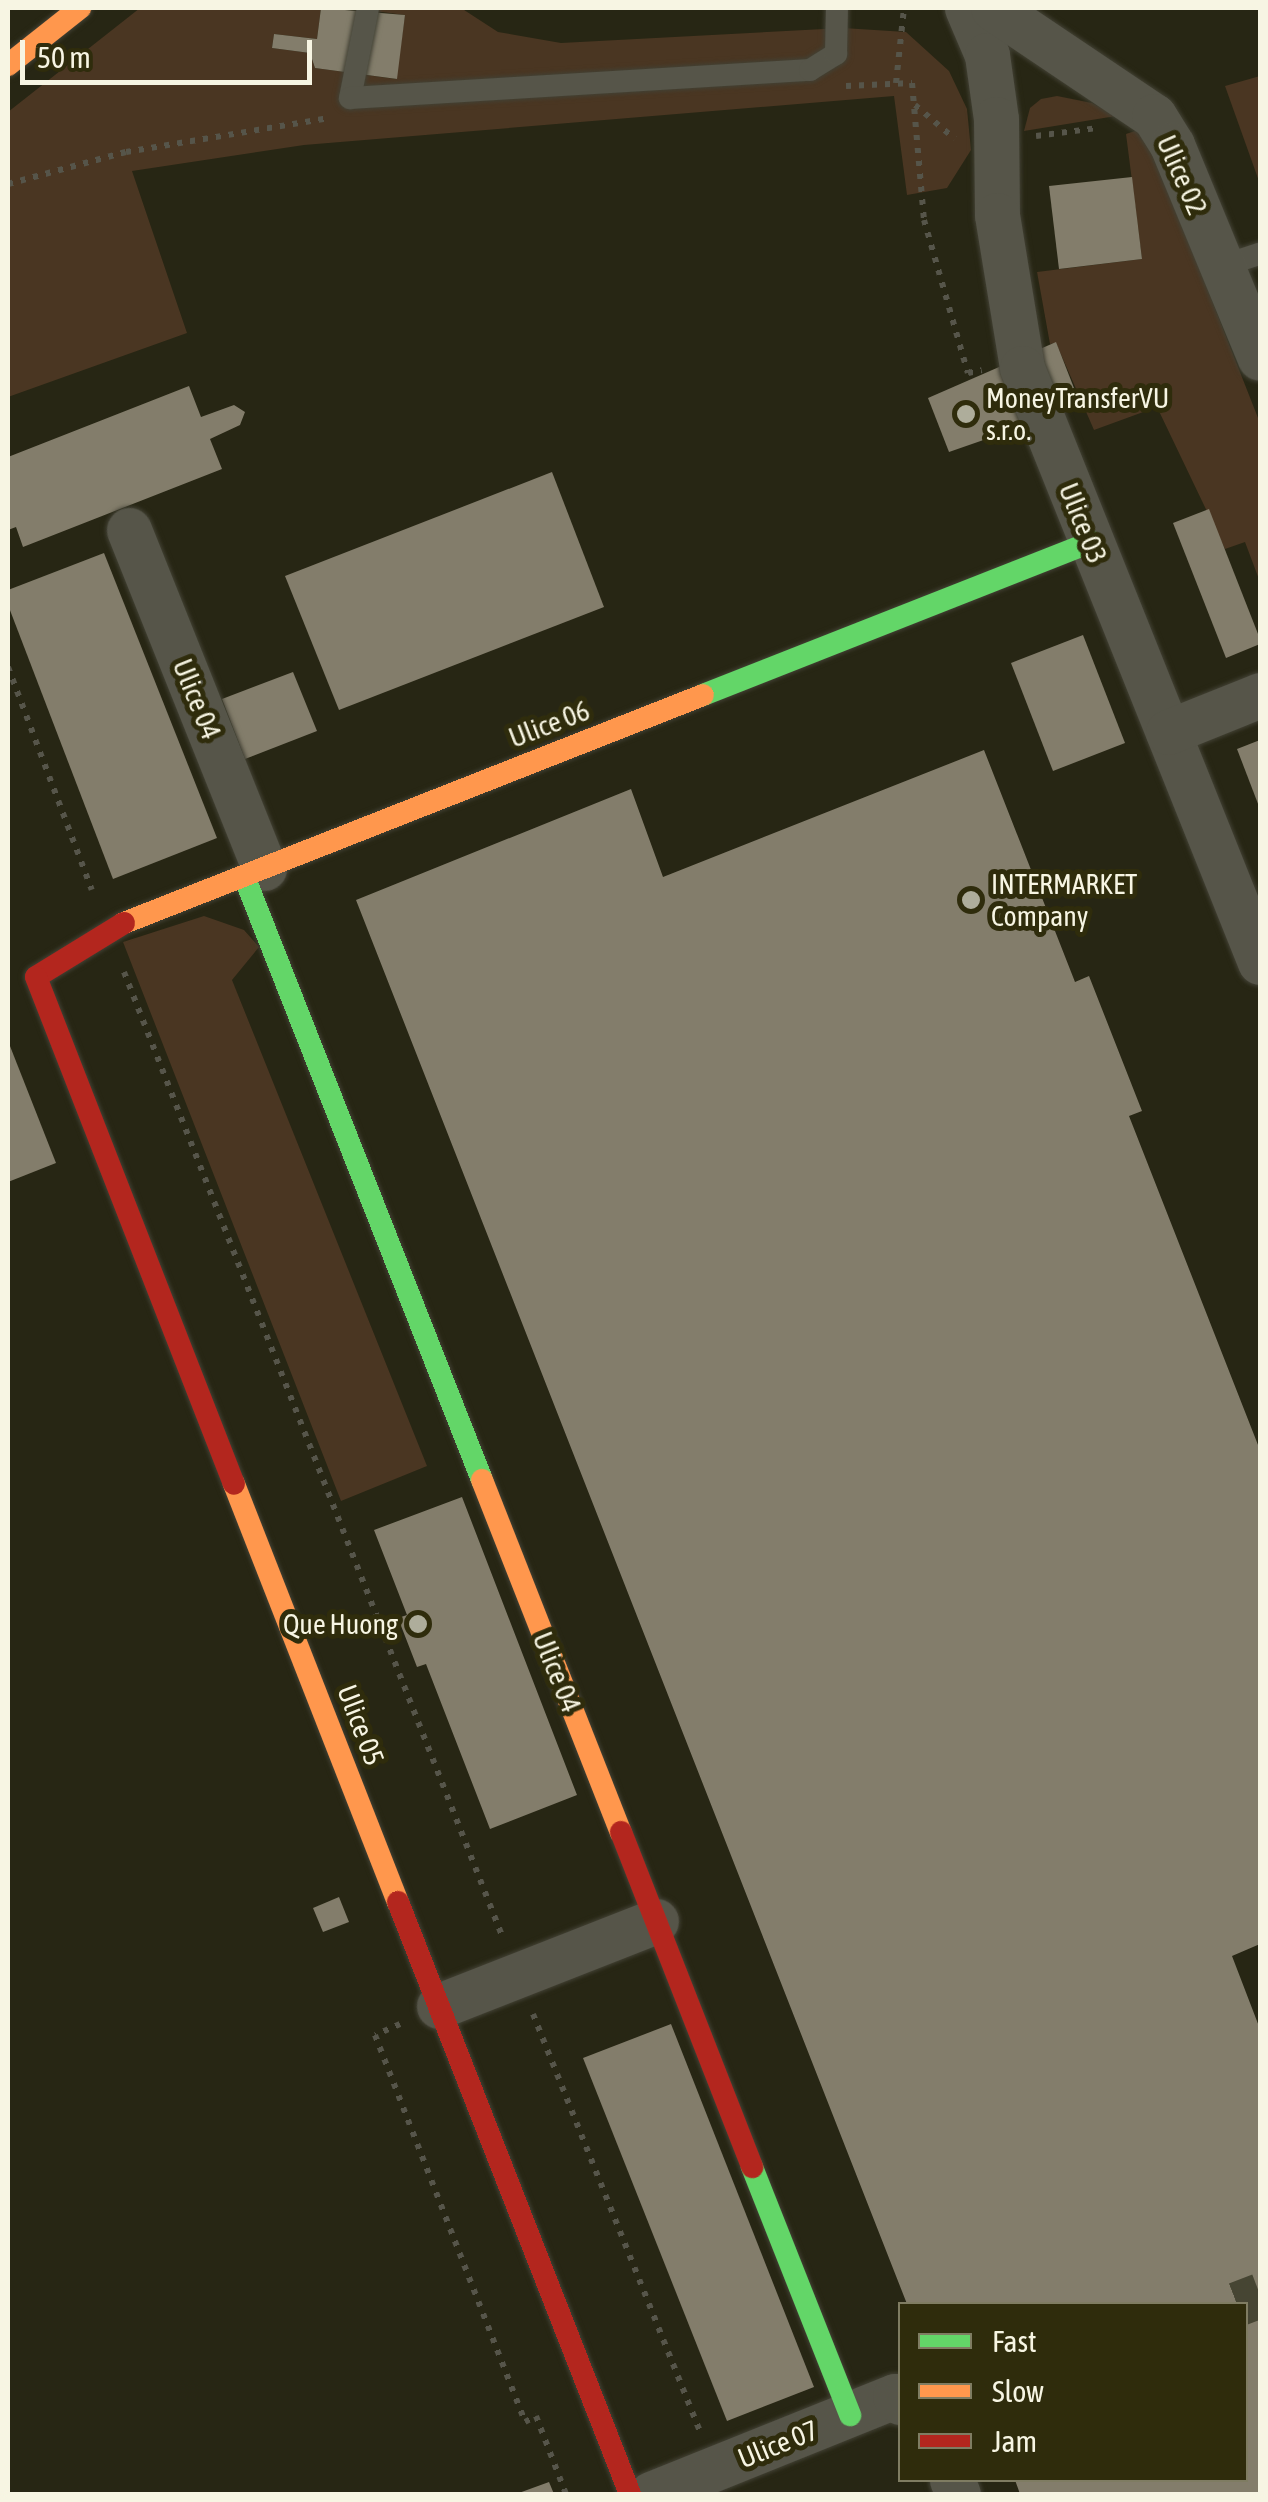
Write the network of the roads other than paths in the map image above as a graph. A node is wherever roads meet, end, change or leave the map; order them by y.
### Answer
1 (80, 8) edge
2 (368, 8) edge
3 (837, 8) edge
4 (967, 8) edge
5 (993, 8) edge
6 (8, 65) edge
7 (1241, 260) edge
8 (1260, 358) edge
9 (129, 530) dead end
10 (1091, 542) junction
11 (1260, 695) edge
12 (1168, 732) junction
13 (254, 872) junction
14 (1260, 962) edge
15 (36, 977) joint
16 (656, 1921) junction
17 (439, 2006) junction
18 (898, 2400) edge
19 (850, 2415) junction
20 (630, 2494) edge
21 (651, 2494) edge

1 - 6 street
2 - 3 lane
4 - 10 street, Ulice 03
5 - 7 street, Ulice 02
7 - 8 street, Ulice 02
9 - 13 street, Ulice 04
10 - 12 street, Ulice 03
10 - 13 street, Ulice 06
11 - 12 street
12 - 14 street, Ulice 03
13 - 15 street, Ulice 06
13 - 16 street, Ulice 04
15 - 17 street, Ulice 05
16 - 17 street
16 - 19 street, Ulice 04
17 - 20 street, Ulice 05
18 - 19 street
19 - 21 street, Ulice 07

